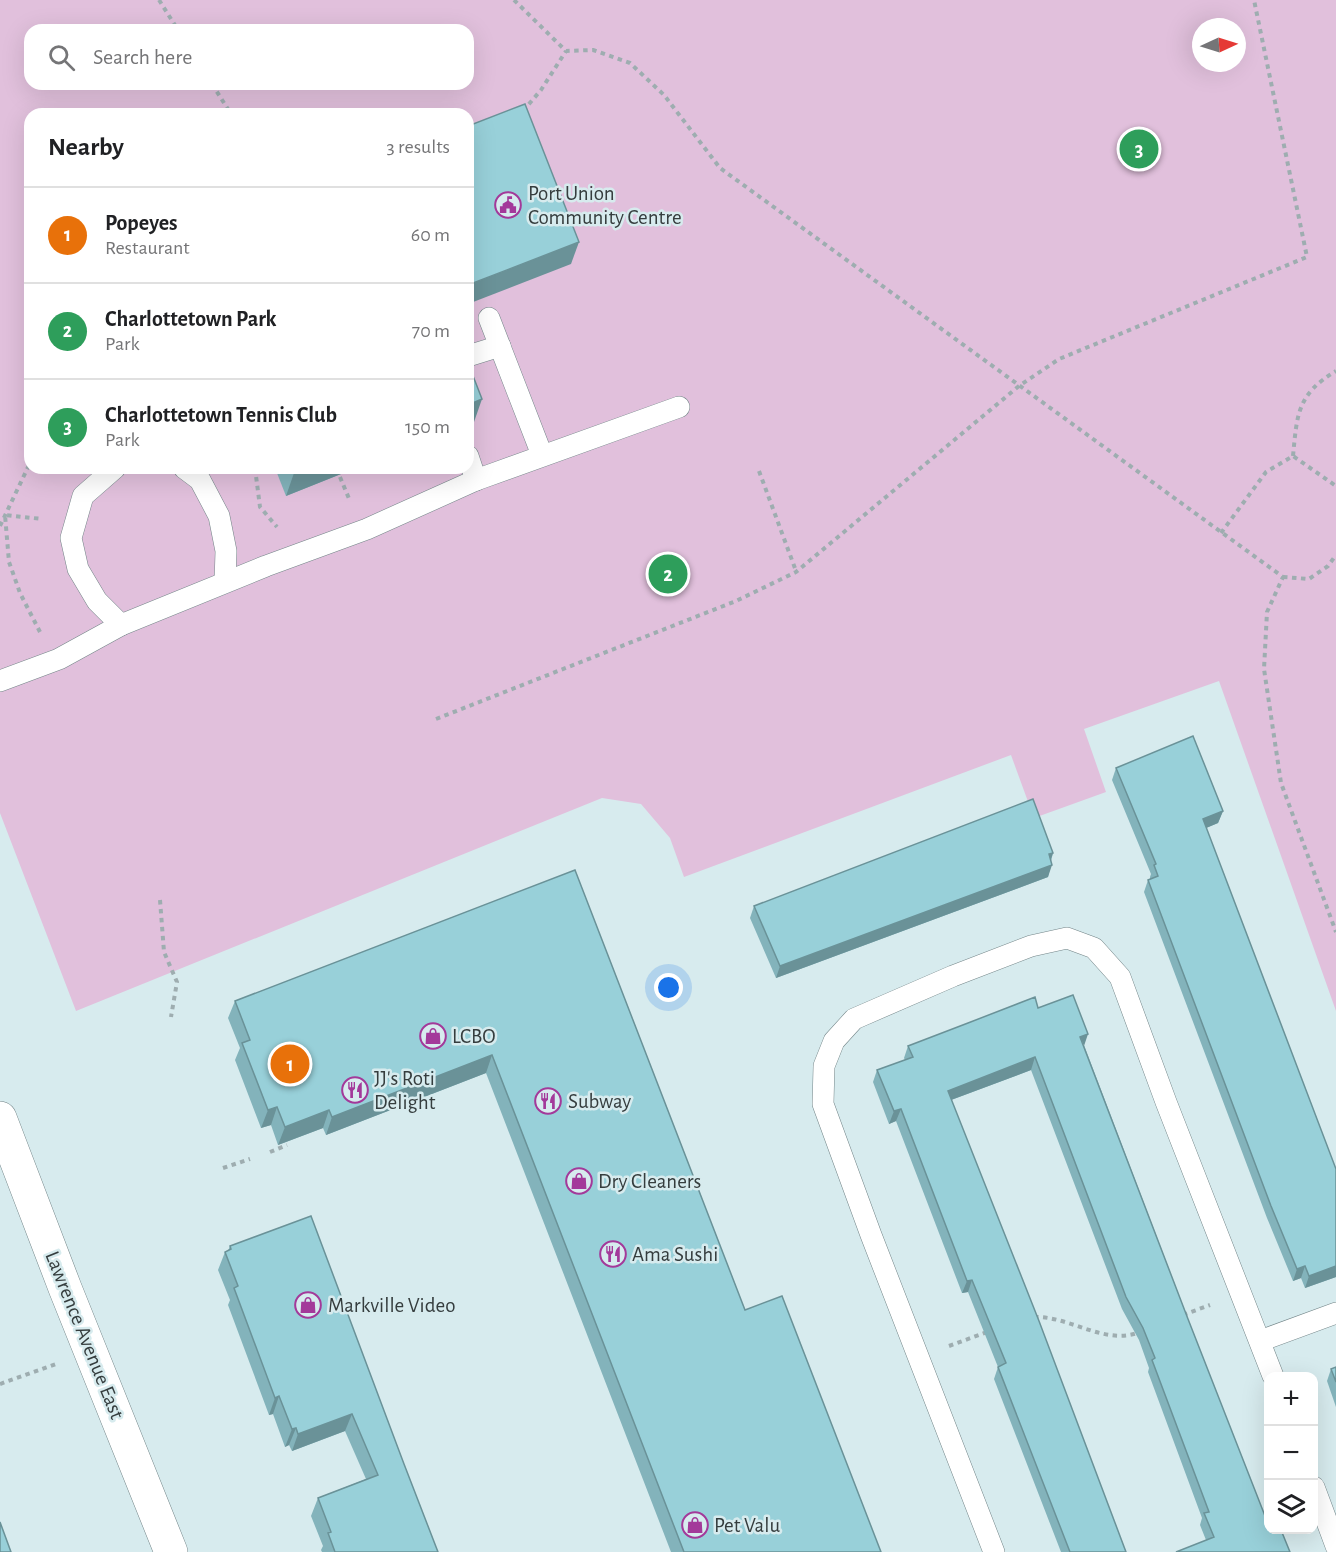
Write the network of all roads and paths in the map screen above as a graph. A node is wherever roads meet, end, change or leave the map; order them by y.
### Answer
1 (159, 0) edge
2 (514, 0) edge
3 (1254, 0) edge
4 (174, 24) edge
5 (566, 51) junction
6 (216, 90) edge
7 (227, 108) edge
8 (514, 114) edge
9 (489, 318) dead end
10 (500, 346) junction
11 (474, 354) edge
12 (1336, 371) edge
13 (1019, 386) junction
14 (679, 408) dead end
15 (542, 455) junction
16 (1293, 456) junction
17 (759, 471) dead end
18 (24, 474) edge
19 (108, 474) edge
20 (192, 474) edge
21 (256, 474) edge
22 (474, 474) edge
23 (476, 480) junction
24 (1336, 486) edge
25 (5, 515) junction
26 (0, 526) edge
27 (1221, 533) junction
28 (299, 554) junction
29 (1336, 555) edge
30 (796, 572) junction
31 (1283, 577) junction
32 (225, 582) junction
33 (121, 625) junction
34 (42, 637) dead end
35 (0, 681) edge
36 (436, 718) dead end
37 (160, 900) dead end
38 (1336, 932) edge
39 (171, 1017) dead end
40 (0, 1118) edge
41 (287, 1145) edge
42 (270, 1152) dead end
43 (250, 1158) dead end
44 (223, 1168) dead end
45 (1214, 1304) dead end
46 (1336, 1313) edge
47 (1028, 1317) edge
48 (1173, 1319) edge
49 (998, 1328) edge
50 (1143, 1331) edge
51 (1260, 1341) junction
52 (91, 1352) junction
53 (919, 1356) junction
54 (1271, 1372) edge
55 (0, 1384) edge
56 (1318, 1498) edge
57 (1336, 1546) edge
58 (171, 1552) edge
59 (994, 1552) edge

1 - 4 path
2 - 5 path
3 - 13 path
5 - 8 path
5 - 13 path
6 - 7 path
9 - 10 lane
10 - 11 lane
10 - 15 lane
12 - 16 path
13 - 27 path
13 - 30 path
14 - 15 lane
15 - 23 lane
16 - 24 path
16 - 27 path
17 - 30 path
18 - 25 path
19 - 33 lane
20 - 32 lane
21 - 28 path
22 - 23 lane
23 - 28 lane
25 - 26 path
25 - 34 path
27 - 31 path
28 - 32 lane
29 - 31 path
30 - 36 path
31 - 38 path
32 - 33 lane
33 - 35 lane
37 - 39 path
40 - 52 main road, Lawrence Avenue East
41 - 42 path
43 - 44 path
45 - 48 path
46 - 51 lane
47 - 50 path
49 - 53 path
51 - 53 lane
51 - 54 lane
52 - 55 path
52 - 58 main road, Lawrence Avenue East
53 - 59 lane
56 - 57 lane

